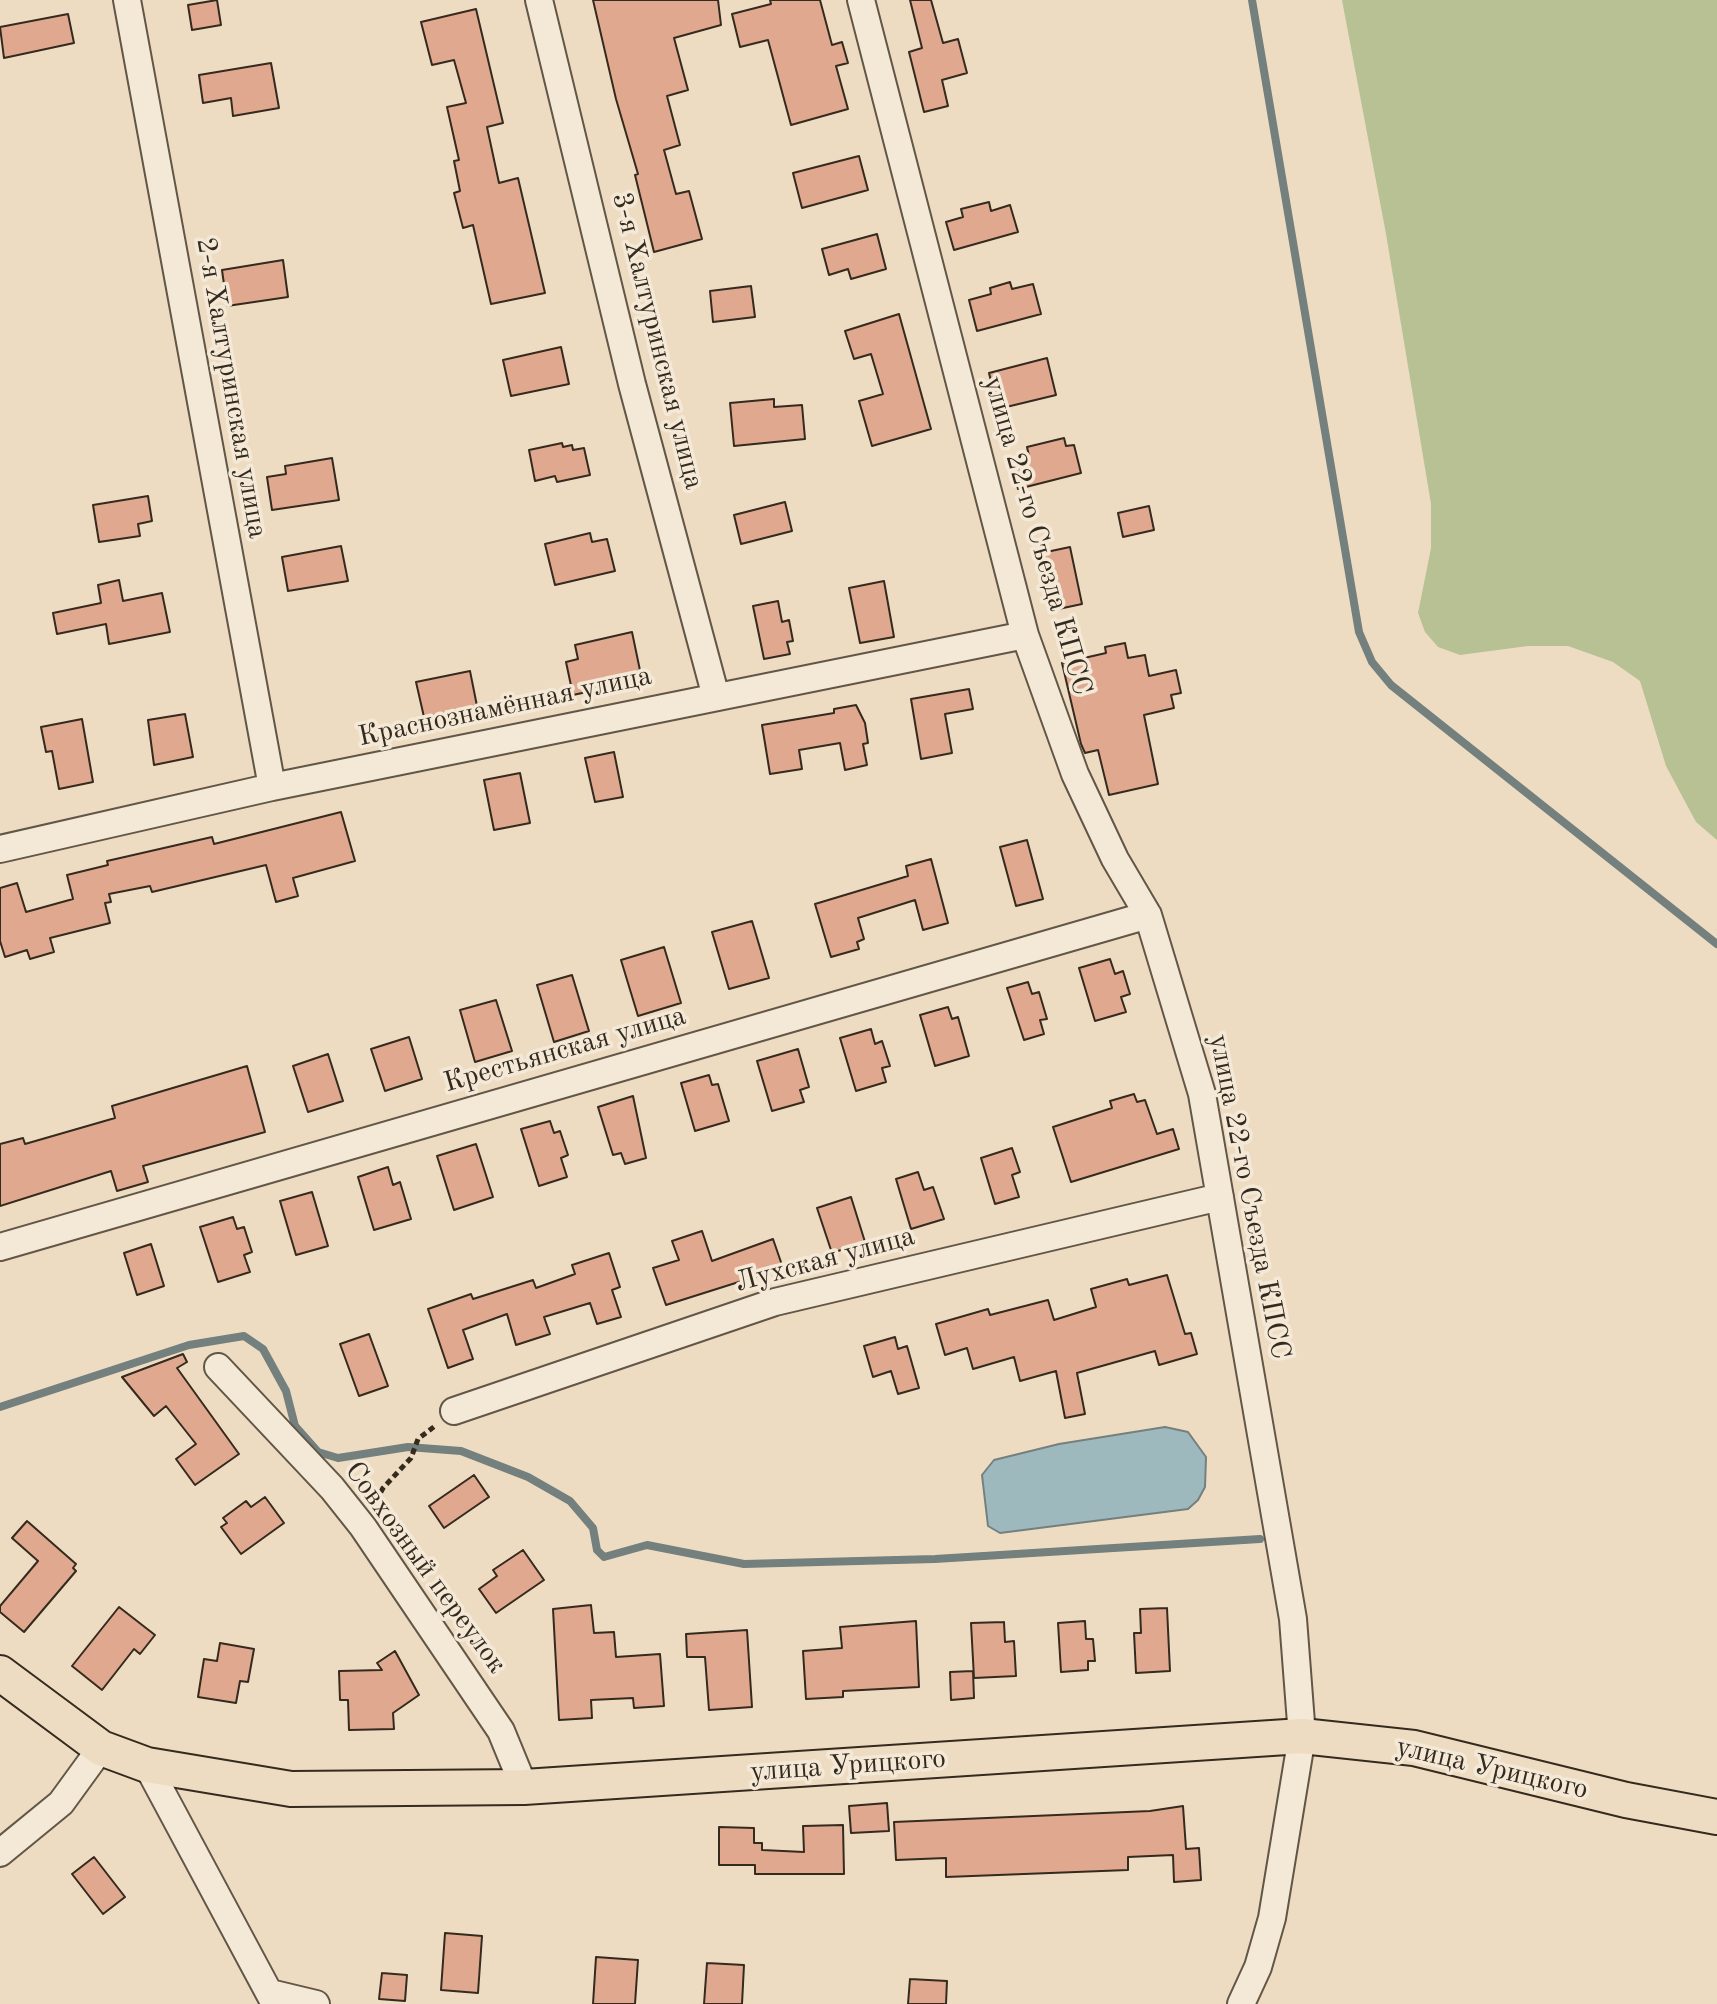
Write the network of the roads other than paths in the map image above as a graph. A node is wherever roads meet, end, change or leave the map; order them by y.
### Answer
1 (127, 0) edge
2 (539, 0) edge
3 (861, 0) edge
4 (1025, 635) junction
5 (716, 697) junction
6 (272, 787) junction
7 (0, 849) edge
8 (1148, 915) junction
9 (1220, 1197) junction
10 (0, 1247) edge
11 (218, 1367) dead end
12 (454, 1411) dead end
13 (0, 1673) edge
14 (1302, 1736) junction
15 (101, 1748) junction
16 (147, 1765) junction
17 (524, 1787) junction
18 (1717, 1817) edge
19 (0, 1853) edge
20 (273, 1999) edge
21 (316, 2004) edge
22 (1241, 2004) edge

1 - 6 street, 2-я Халтуринская улица
2 - 5 street, 3-я Халтуринская улица
3 - 4 street, улица 22-го Съезда КПСС
4 - 5 street, Краснознамённая улица
4 - 8 street, улица 22-го Съезда КПСС
5 - 6 street, Краснознамённая улица
6 - 7 street, Краснознамённая улица
8 - 9 street, улица 22-го Съезда КПСС
8 - 10 street, Крестьянская улица
9 - 12 street, Лухская улица
9 - 14 street, улица 22-го Съезда КПСС
11 - 17 street, Совхозный переулок
13 - 15 main road, улица Урицкого
14 - 17 main road, улица Урицкого
14 - 18 main road, улица Урицкого
14 - 22 street, улица 22-го Съезда КПСС
15 - 16 main road, улица Урицкого
15 - 19 street
16 - 17 main road, улица Урицкого
16 - 20 street
20 - 21 street

